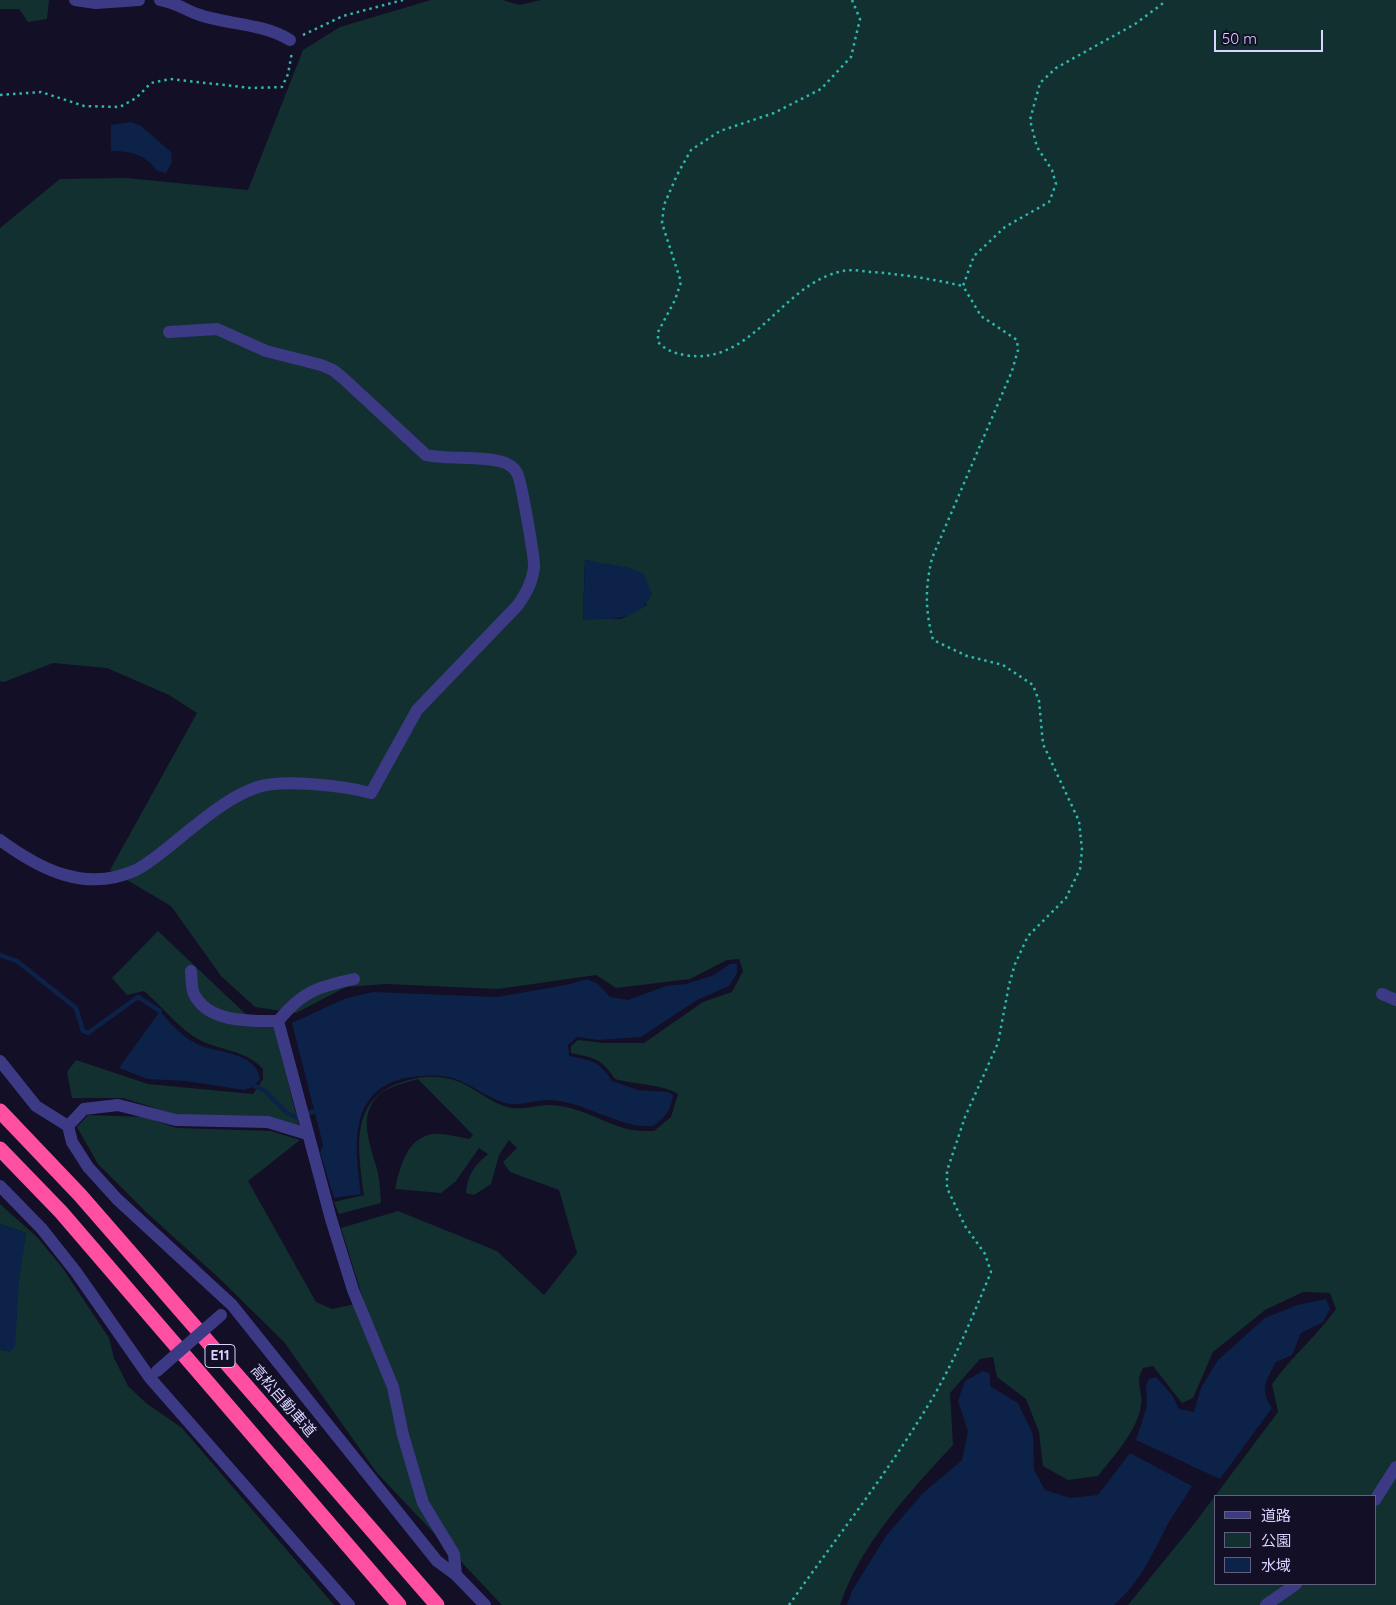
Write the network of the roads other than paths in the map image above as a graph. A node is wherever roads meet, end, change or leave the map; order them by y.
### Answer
1 (75, 0) edge
2 (139, 0) edge
3 (160, 0) edge
4 (290, 40) road end
5 (169, 332) dead end
6 (0, 840) edge
7 (191, 971) dead end
8 (354, 979) dead end
9 (1382, 994) dead end
10 (1396, 1000) edge
11 (278, 1021) junction
12 (0, 1062) edge
13 (0, 1111) edge
14 (68, 1126) junction
15 (307, 1134) junction
16 (0, 1149) edge
17 (0, 1186) edge
18 (232, 1305) junction
19 (154, 1375) junction
20 (1396, 1467) edge
21 (1376, 1498) edge
22 (456, 1575) junction
23 (1295, 1585) edge
24 (350, 1605) edge
25 (400, 1605) edge
26 (437, 1605) edge
27 (485, 1605) edge
28 (1266, 1605) edge

1 - 2 street
3 - 4 street
5 - 6 street
7 - 11 street
8 - 11 street
9 - 10 street
11 - 15 street
12 - 14 street
13 - 26 highway, 高松自動車道 / E11
14 - 15 street
14 - 18 street
15 - 22 street
16 - 25 highway, E11
17 - 19 street
18 - 19 street, bridge
18 - 22 street
19 - 24 street
20 - 21 street
22 - 27 street
23 - 28 street

